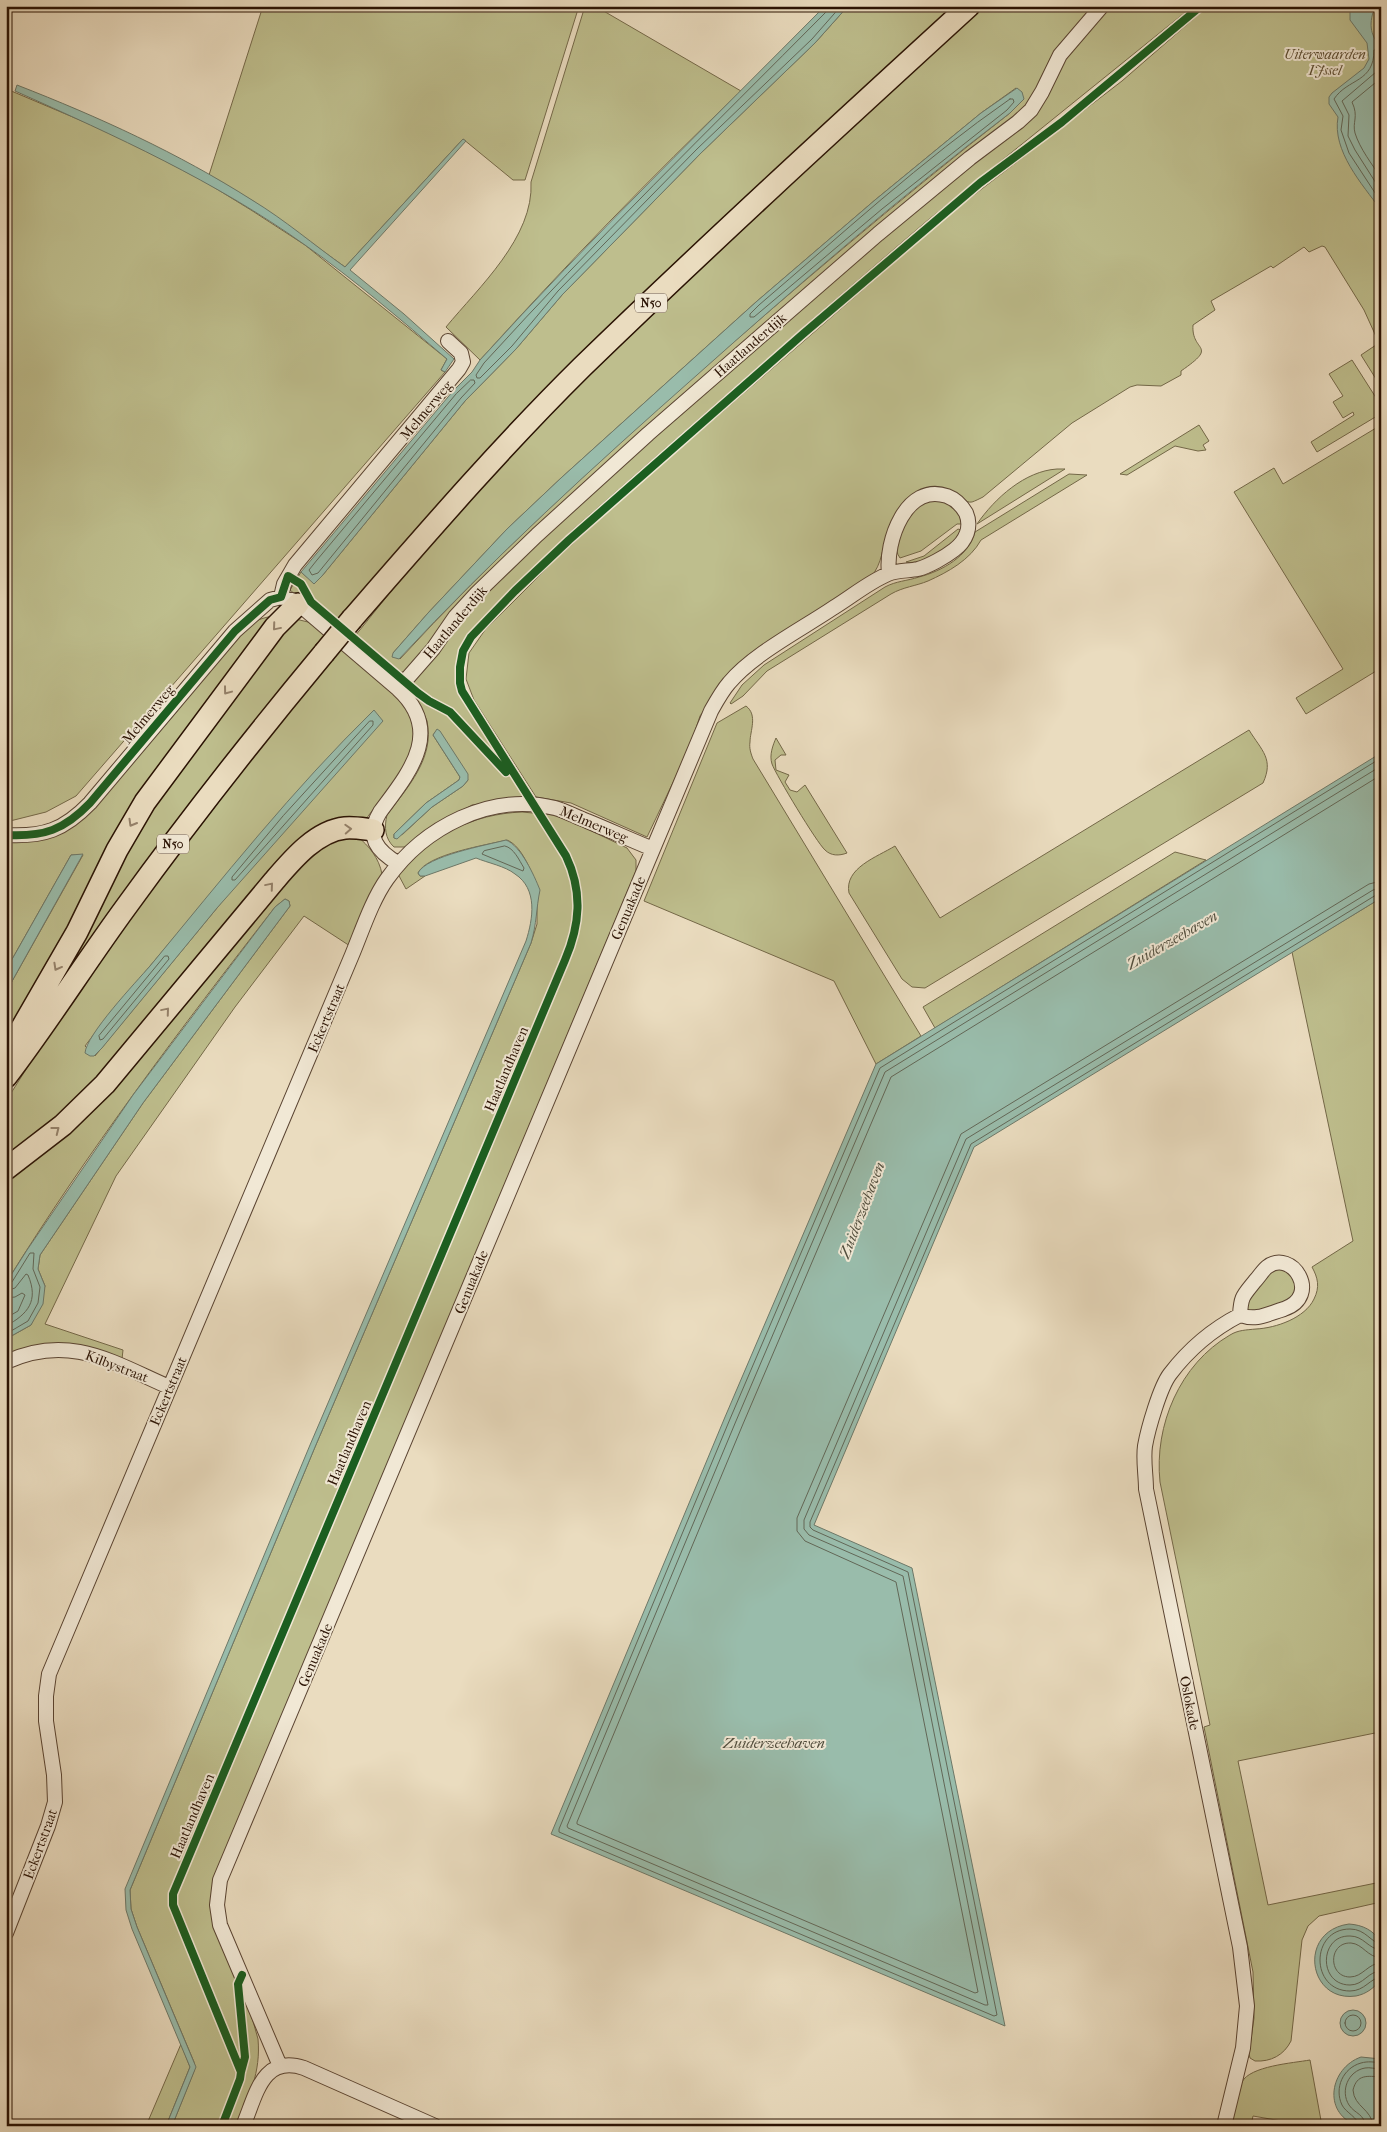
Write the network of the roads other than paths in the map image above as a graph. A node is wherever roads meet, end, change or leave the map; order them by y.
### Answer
1 (970, 6) edge
2 (1102, 6) edge
3 (448, 340) dead end
4 (889, 573) junction
5 (289, 600) junction
6 (398, 689) junction
7 (373, 830) junction
8 (6, 835) edge
9 (653, 849) junction
10 (399, 864) junction
11 (32, 1042) junction
12 (6, 1055) edge
13 (6, 1077) edge
14 (6, 1092) edge
15 (6, 1169) edge
16 (1240, 1315) junction
17 (6, 1362) edge
18 (169, 1387) junction
19 (6, 1933) edge
20 (280, 2066) junction
21 (243, 2126) edge
22 (435, 2126) edge
23 (1224, 2126) edge

1 - 11 highway, N50, bridge
2 - 6 street, Haatlanderdijk
3 - 5 street, Melmerweg
4 - 4 street, Genuakade
4 - 9 street, Genuakade
5 - 6 street
5 - 8 street, Melmerweg
5 -> 12 highway
6 - 7 street
7 - 10 street
15 -> 7 highway
9 - 10 street, Melmerweg
9 - 20 street, Genuakade
10 - 18 street, Eckertstraat
11 - 13 highway, N50
11 - 14 highway, N50
16 - 16 street, Oslokade
16 - 23 street, Oslokade
17 - 18 street, Kilbystraat
18 - 19 street, Eckertstraat
20 - 21 street
20 - 22 street

